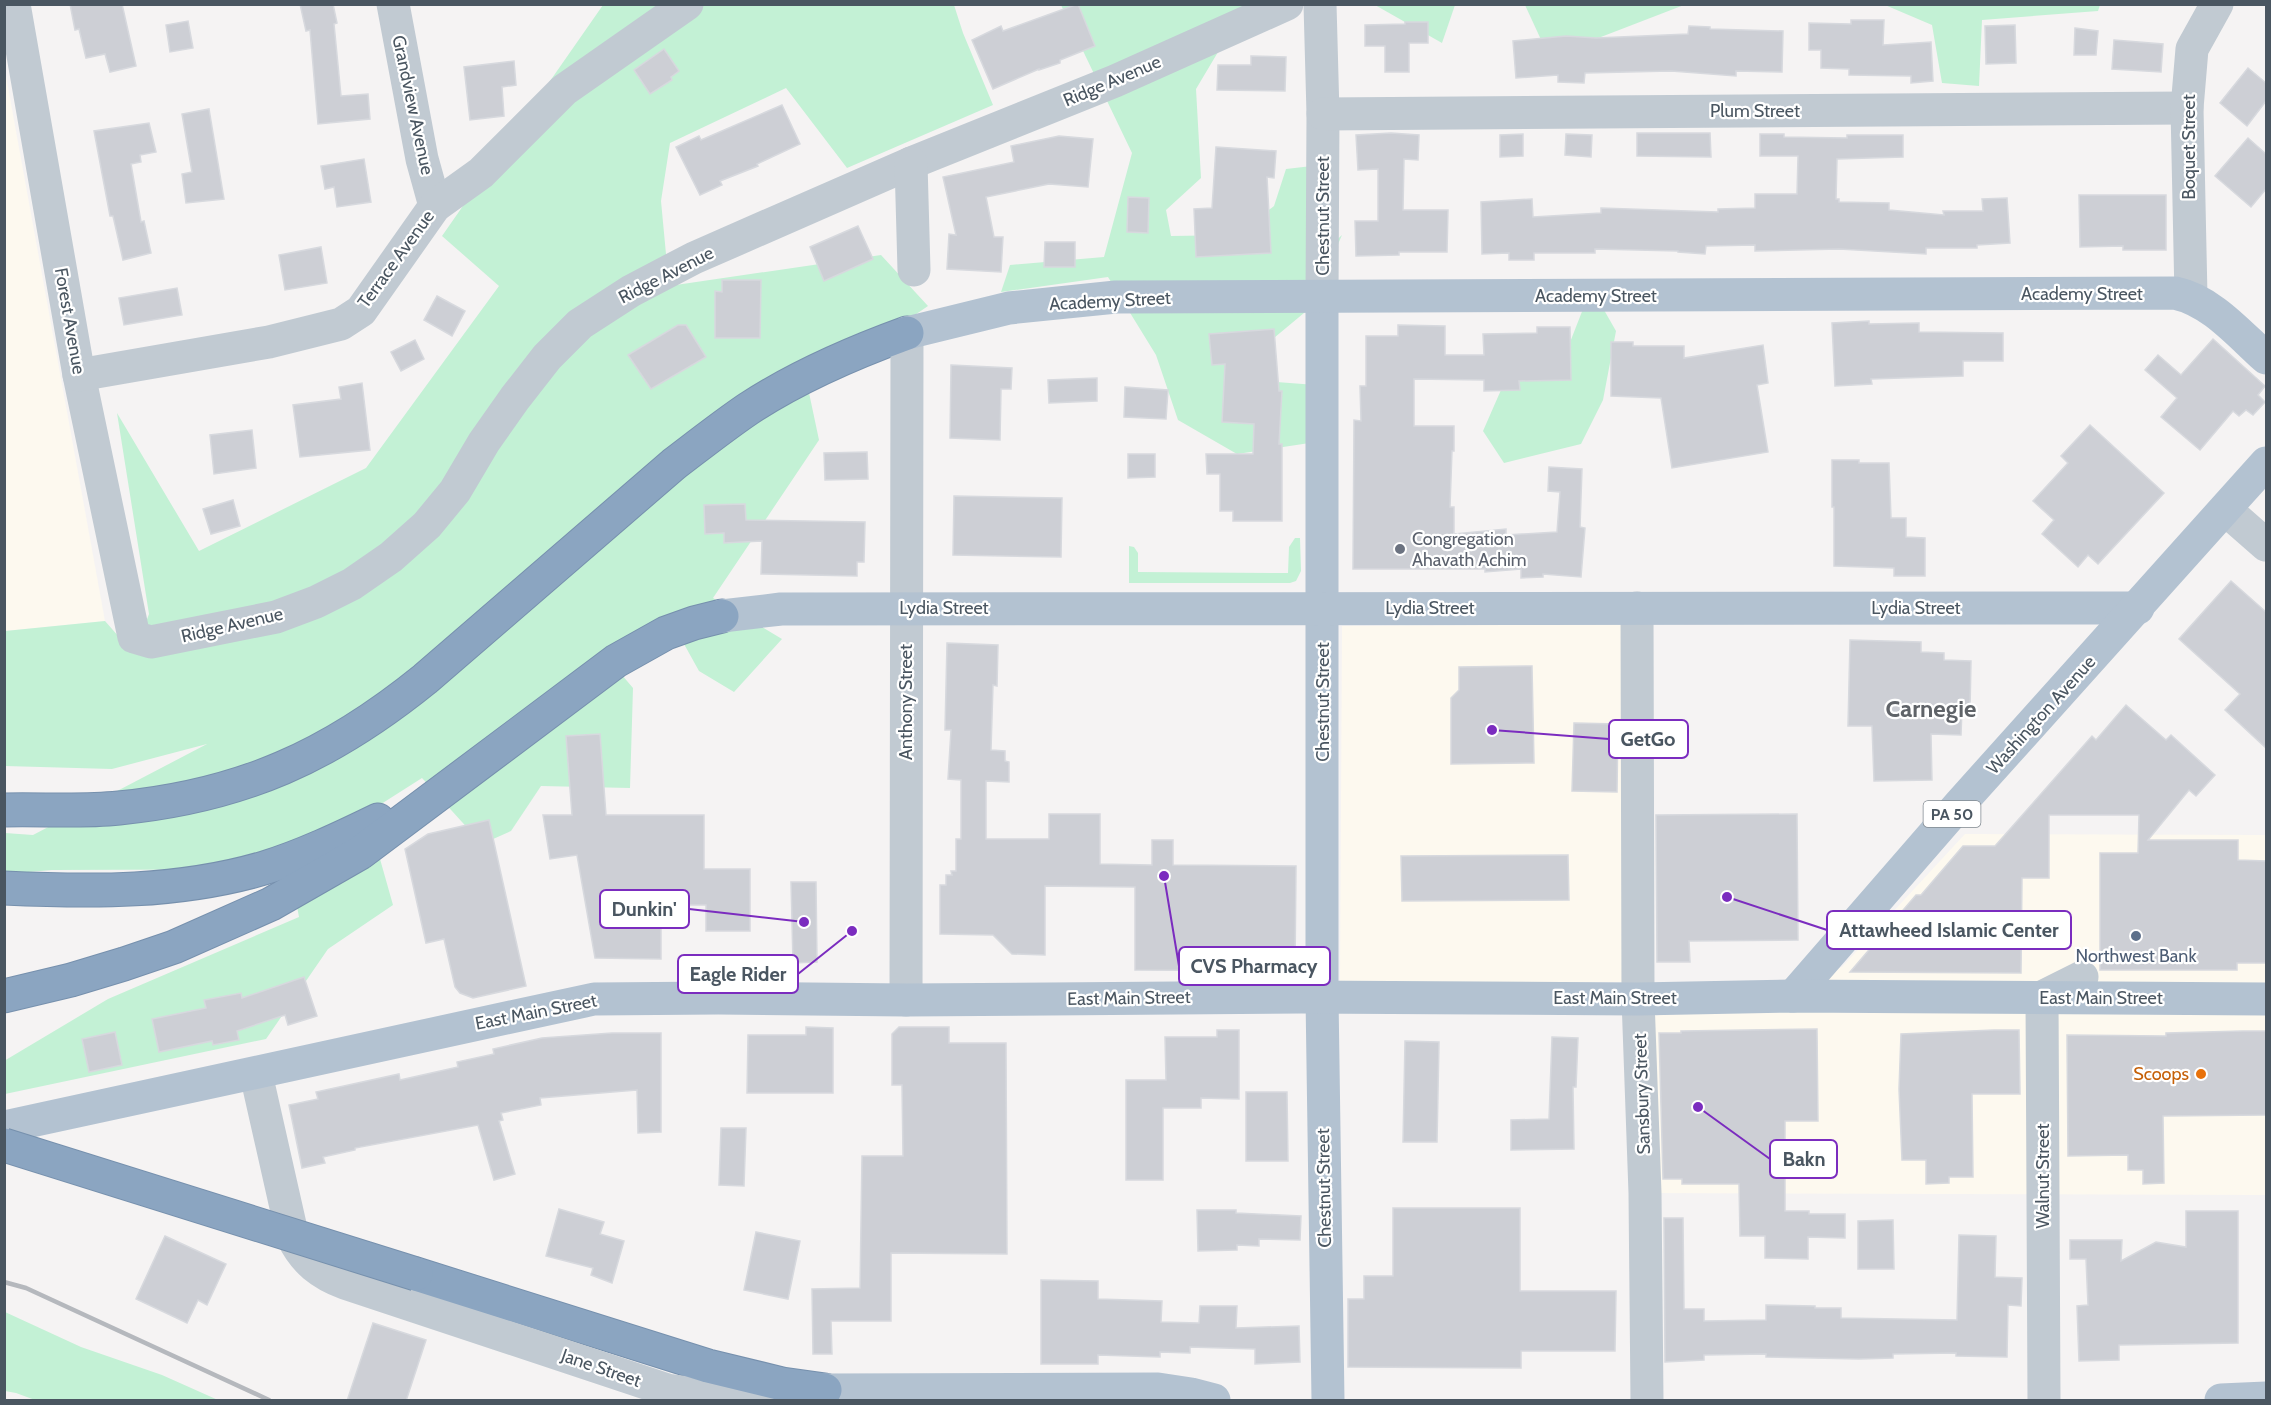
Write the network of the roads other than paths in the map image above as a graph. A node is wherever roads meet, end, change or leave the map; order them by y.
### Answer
1 (14, 4) edge
2 (393, 4) edge
3 (687, 4) edge
4 (1287, 4) edge
5 (1320, 4) edge
6 (2217, 4) edge
7 (2187, 108) junction
8 (1323, 114) junction
9 (911, 163) junction
10 (435, 206) junction
11 (914, 270) dead end
12 (2191, 297) junction
13 (1323, 298) junction
14 (907, 333) junction
15 (2266, 358) edge
16 (79, 375) junction
17 (2266, 463) edge
18 (2226, 510) junction
19 (2266, 545) edge
20 (1323, 607) junction
21 (906, 608) junction
22 (1637, 608) junction
23 (2138, 608) junction
24 (722, 616) joint
25 (134, 637) joint
26 (452, 783) junction
27 (14, 807) edge
28 (4, 888) edge
29 (2082, 977) dead end
30 (4, 996) edge
31 (1793, 996) junction
32 (1322, 997) junction
33 (2042, 997) junction
34 (1638, 999) junction
35 (2266, 999) edge
36 (906, 1000) junction
37 (256, 1074) junction
38 (4, 1127) edge
39 (4, 1145) edge
40 (825, 1390) junction
41 (2266, 1398) edge
42 (1214, 1401) edge
43 (1328, 1401) edge
44 (1647, 1401) edge
45 (2044, 1401) edge
46 (2221, 1401) edge

1 - 16 street, Forest Avenue
2 - 10 street, Grandview Avenue
3 - 10 street, Terrace Avenue
4 - 9 street, Ridge Avenue
5 - 8 street, Chestnut Street
6 - 7 street, Boquet Street
7 - 8 street, Plum Street
7 - 12 street, Boquet Street
8 - 13 street, Chestnut Street
9 - 11 street
9 - 25 street, Ridge Avenue
10 - 16 street, Terrace Avenue
12 - 13 main road, Academy Street
12 - 15 main road, Academy Street
13 - 14 main road, Academy Street
13 - 20 main road, Chestnut Street
14 - 21 street, Anthony Street
14 - 27 highway
16 - 25 street, Forest Avenue
17 - 18 main road, Washington Avenue / PA 50
18 - 19 street
18 - 23 main road, Washington Avenue / PA 50
20 - 21 main road, Lydia Street
20 - 22 main road, Lydia Street
20 - 32 main road, Chestnut Street
21 - 24 main road, Lydia Street
21 - 36 street, Anthony Street
22 - 23 main road, Lydia Street
22 - 34 street, Sansbury Street
23 - 31 main road, Washington Avenue / PA 50
24 - 26 highway
26 - 28 highway
26 - 30 highway
29 - 33 street
31 - 33 main road, East Main Street
31 - 34 main road, East Main Street
32 - 34 main road, East Main Street
32 - 36 main road, East Main Street
32 - 43 main road, Chestnut Street
33 - 35 main road, East Main Street
33 - 45 street, Walnut Street
34 - 44 street, Sansbury Street
36 - 37 main road, East Main Street
37 - 38 main road, East Main Street
37 - 40 street, Jane Street
39 - 40 highway, bridge
40 - 42 main road, Jane Street
41 - 46 main road

